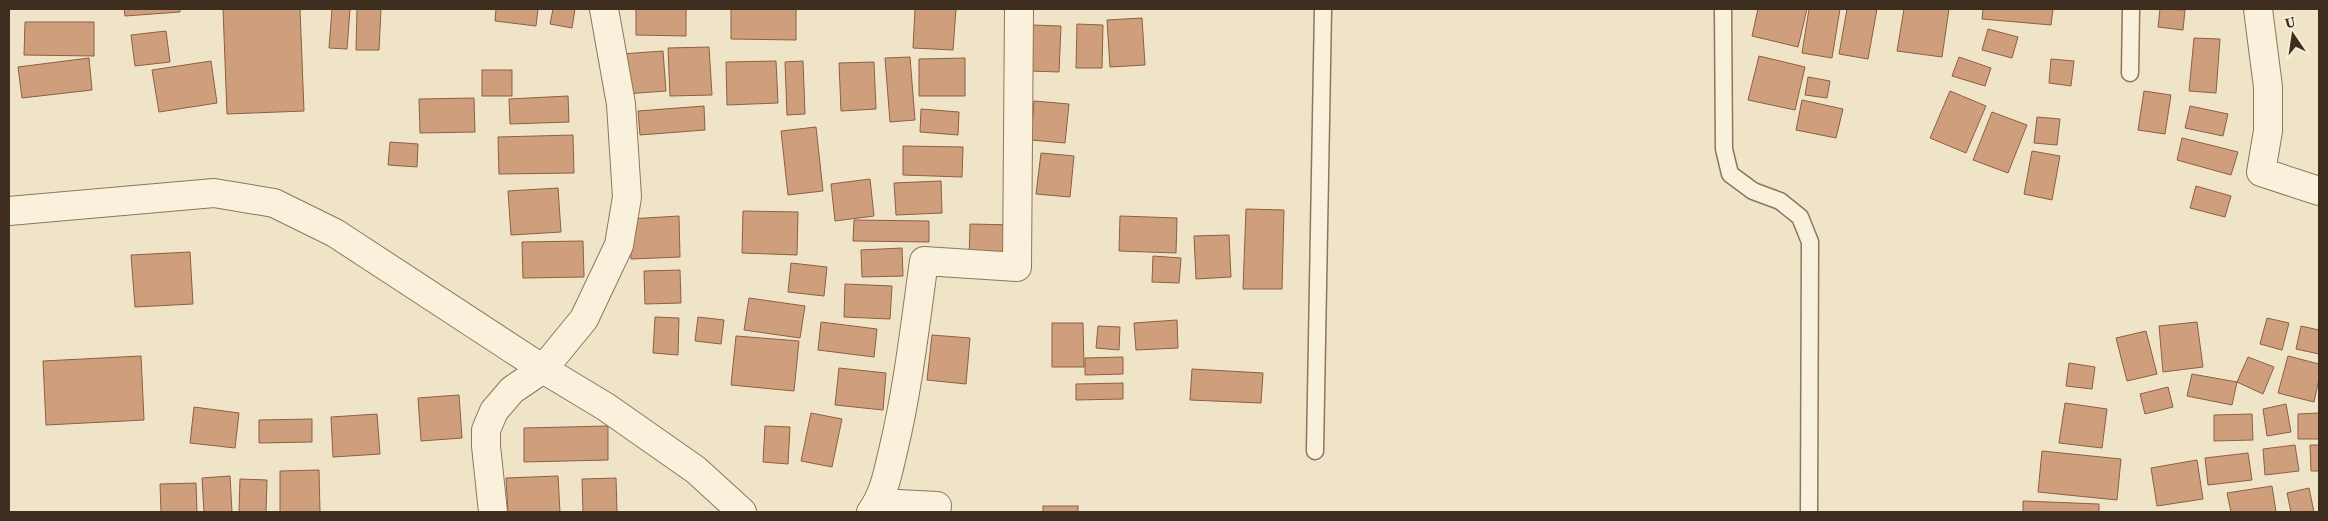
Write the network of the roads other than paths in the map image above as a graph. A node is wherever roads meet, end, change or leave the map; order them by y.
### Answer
1 (604, 9) edge
2 (1019, 9) edge
3 (1323, 9) edge
4 (1723, 9) edge
5 (2131, 9) edge
6 (2258, 9) edge
7 (2130, 73) dead end
8 (2319, 190) edge
9 (9, 211) edge
10 (548, 364) junction
11 (1315, 451) dead end
12 (875, 508) edge
13 (493, 512) edge
14 (742, 512) edge
15 (936, 512) edge
16 (1809, 512) edge

1 - 10 street
2 - 12 street
3 - 11 lane
4 - 16 lane
5 - 7 lane
6 - 8 street
9 - 10 street
10 - 13 street
10 - 14 street
12 - 15 street

